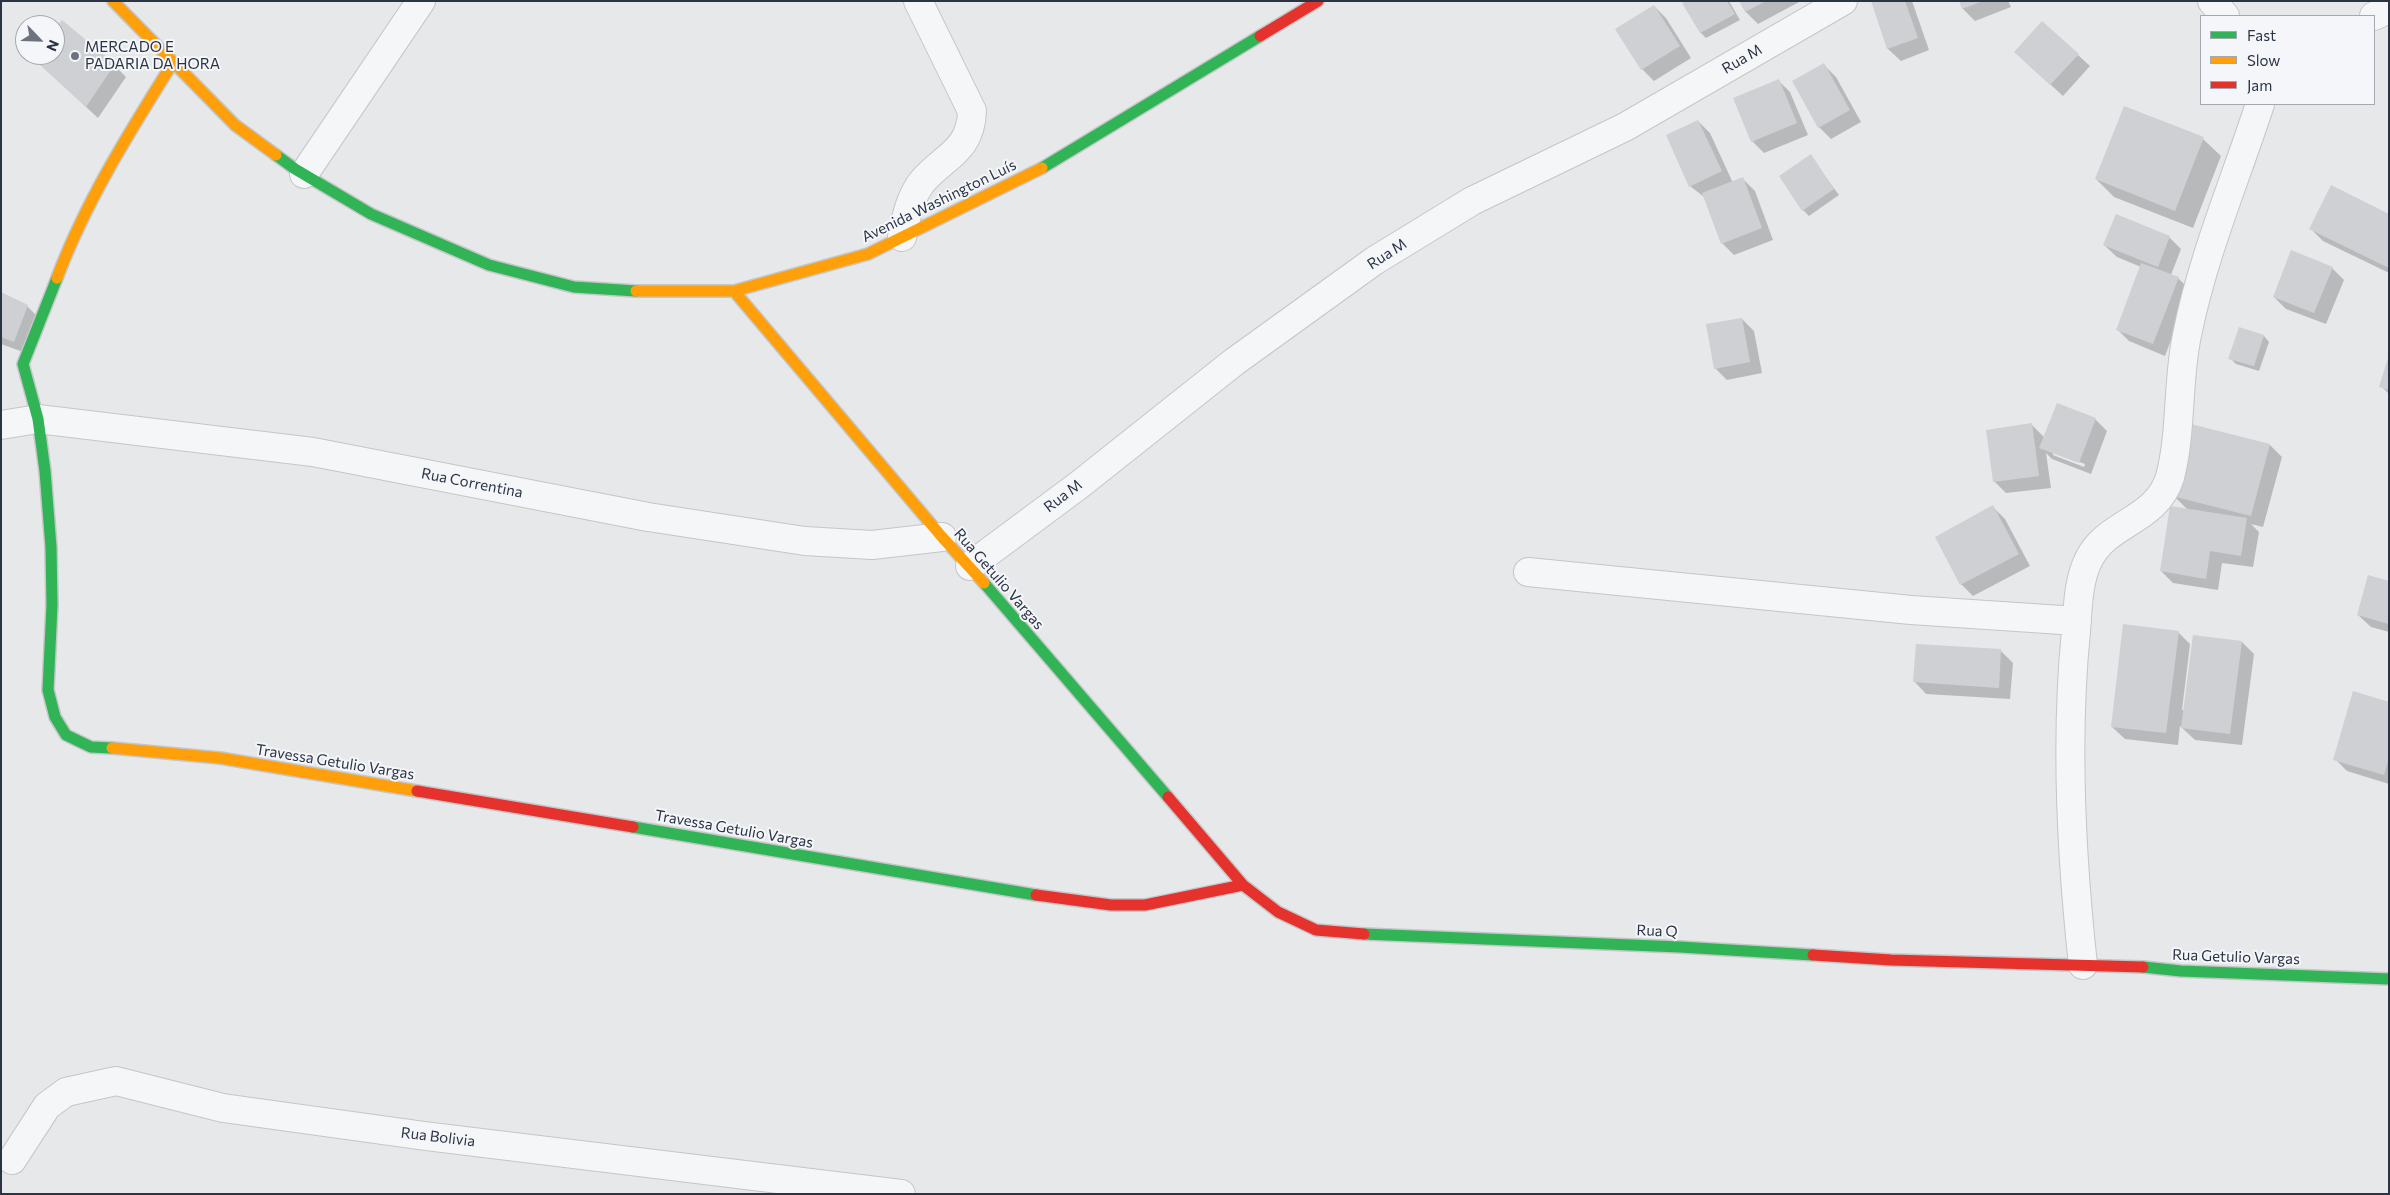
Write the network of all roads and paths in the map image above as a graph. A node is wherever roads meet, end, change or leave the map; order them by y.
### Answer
1 (113, 1) edge
2 (421, 1) edge
3 (918, 1) edge
4 (1318, 1) edge
5 (1843, 1) edge
6 (2212, 1) edge
7 (2389, 9) edge
8 (2224, 15) edge
9 (2375, 16) edge
10 (172, 64) junction
11 (2260, 105) edge
12 (304, 174) junction
13 (902, 237) junction
14 (734, 291) junction
15 (38, 419) junction
16 (1, 425) edge
17 (942, 537) junction
18 (970, 566) junction
19 (1528, 572) dead end
20 (2077, 621) junction
21 (1243, 885) junction
22 (2083, 965) junction
23 (2389, 980) edge
24 (12, 1160) dead end
25 (853, 1190) edge
26 (901, 1194) edge

1 - 10 street, Avenida Washington Luís
2 - 12 street
3 - 13 street
4 - 13 street, Avenida Washington Luís
5 - 18 street, Rua M
6 - 8 street
7 - 9 street
10 - 12 street, Avenida Washington Luís
10 - 15 street, Travessa Getulio Vargas
11 - 20 street
12 - 14 street, Avenida Washington Luís
13 - 14 street, Avenida Washington Luís
14 - 17 street, Rua Getulio Vargas
15 - 16 street, Rua Correntina
15 - 17 street, Rua Correntina
15 - 21 street, Travessa Getulio Vargas
17 - 18 street, Rua Getulio Vargas
18 - 21 street, Rua Getulio Vargas
19 - 20 street
20 - 22 street
21 - 22 street, Rua Q
22 - 23 street, Rua Getulio Vargas
24 - 25 street, Rua Bolivia
25 - 26 street, Rua Bolivia

